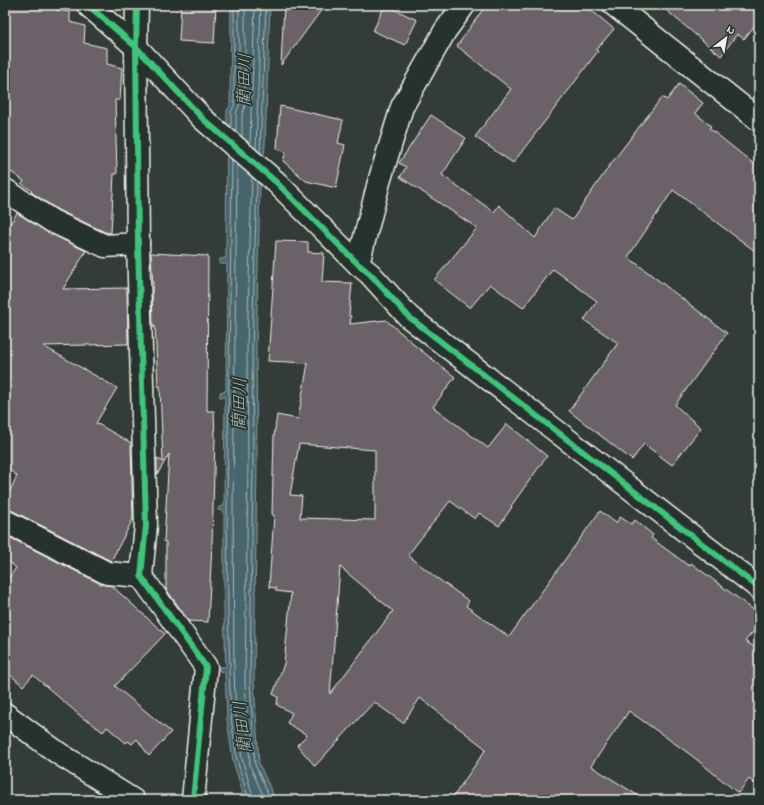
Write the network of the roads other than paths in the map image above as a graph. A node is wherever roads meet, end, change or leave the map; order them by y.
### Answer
1 (88, 5) edge
2 (137, 5) edge
3 (464, 5) edge
4 (614, 5) edge
5 (136, 47) junction
6 (759, 120) edge
7 (5, 190) edge
8 (138, 244) junction
9 (358, 264) junction
10 (5, 521) edge
11 (141, 576) junction
12 (759, 588) edge
13 (5, 714) edge
14 (133, 800) edge
15 (193, 800) edge

1 - 5 street
2 - 5 street
3 - 9 street
4 - 6 street
5 - 8 street
5 - 9 street
7 - 8 street
8 - 11 street
9 - 12 street
10 - 11 street
11 - 15 street
13 - 14 street

